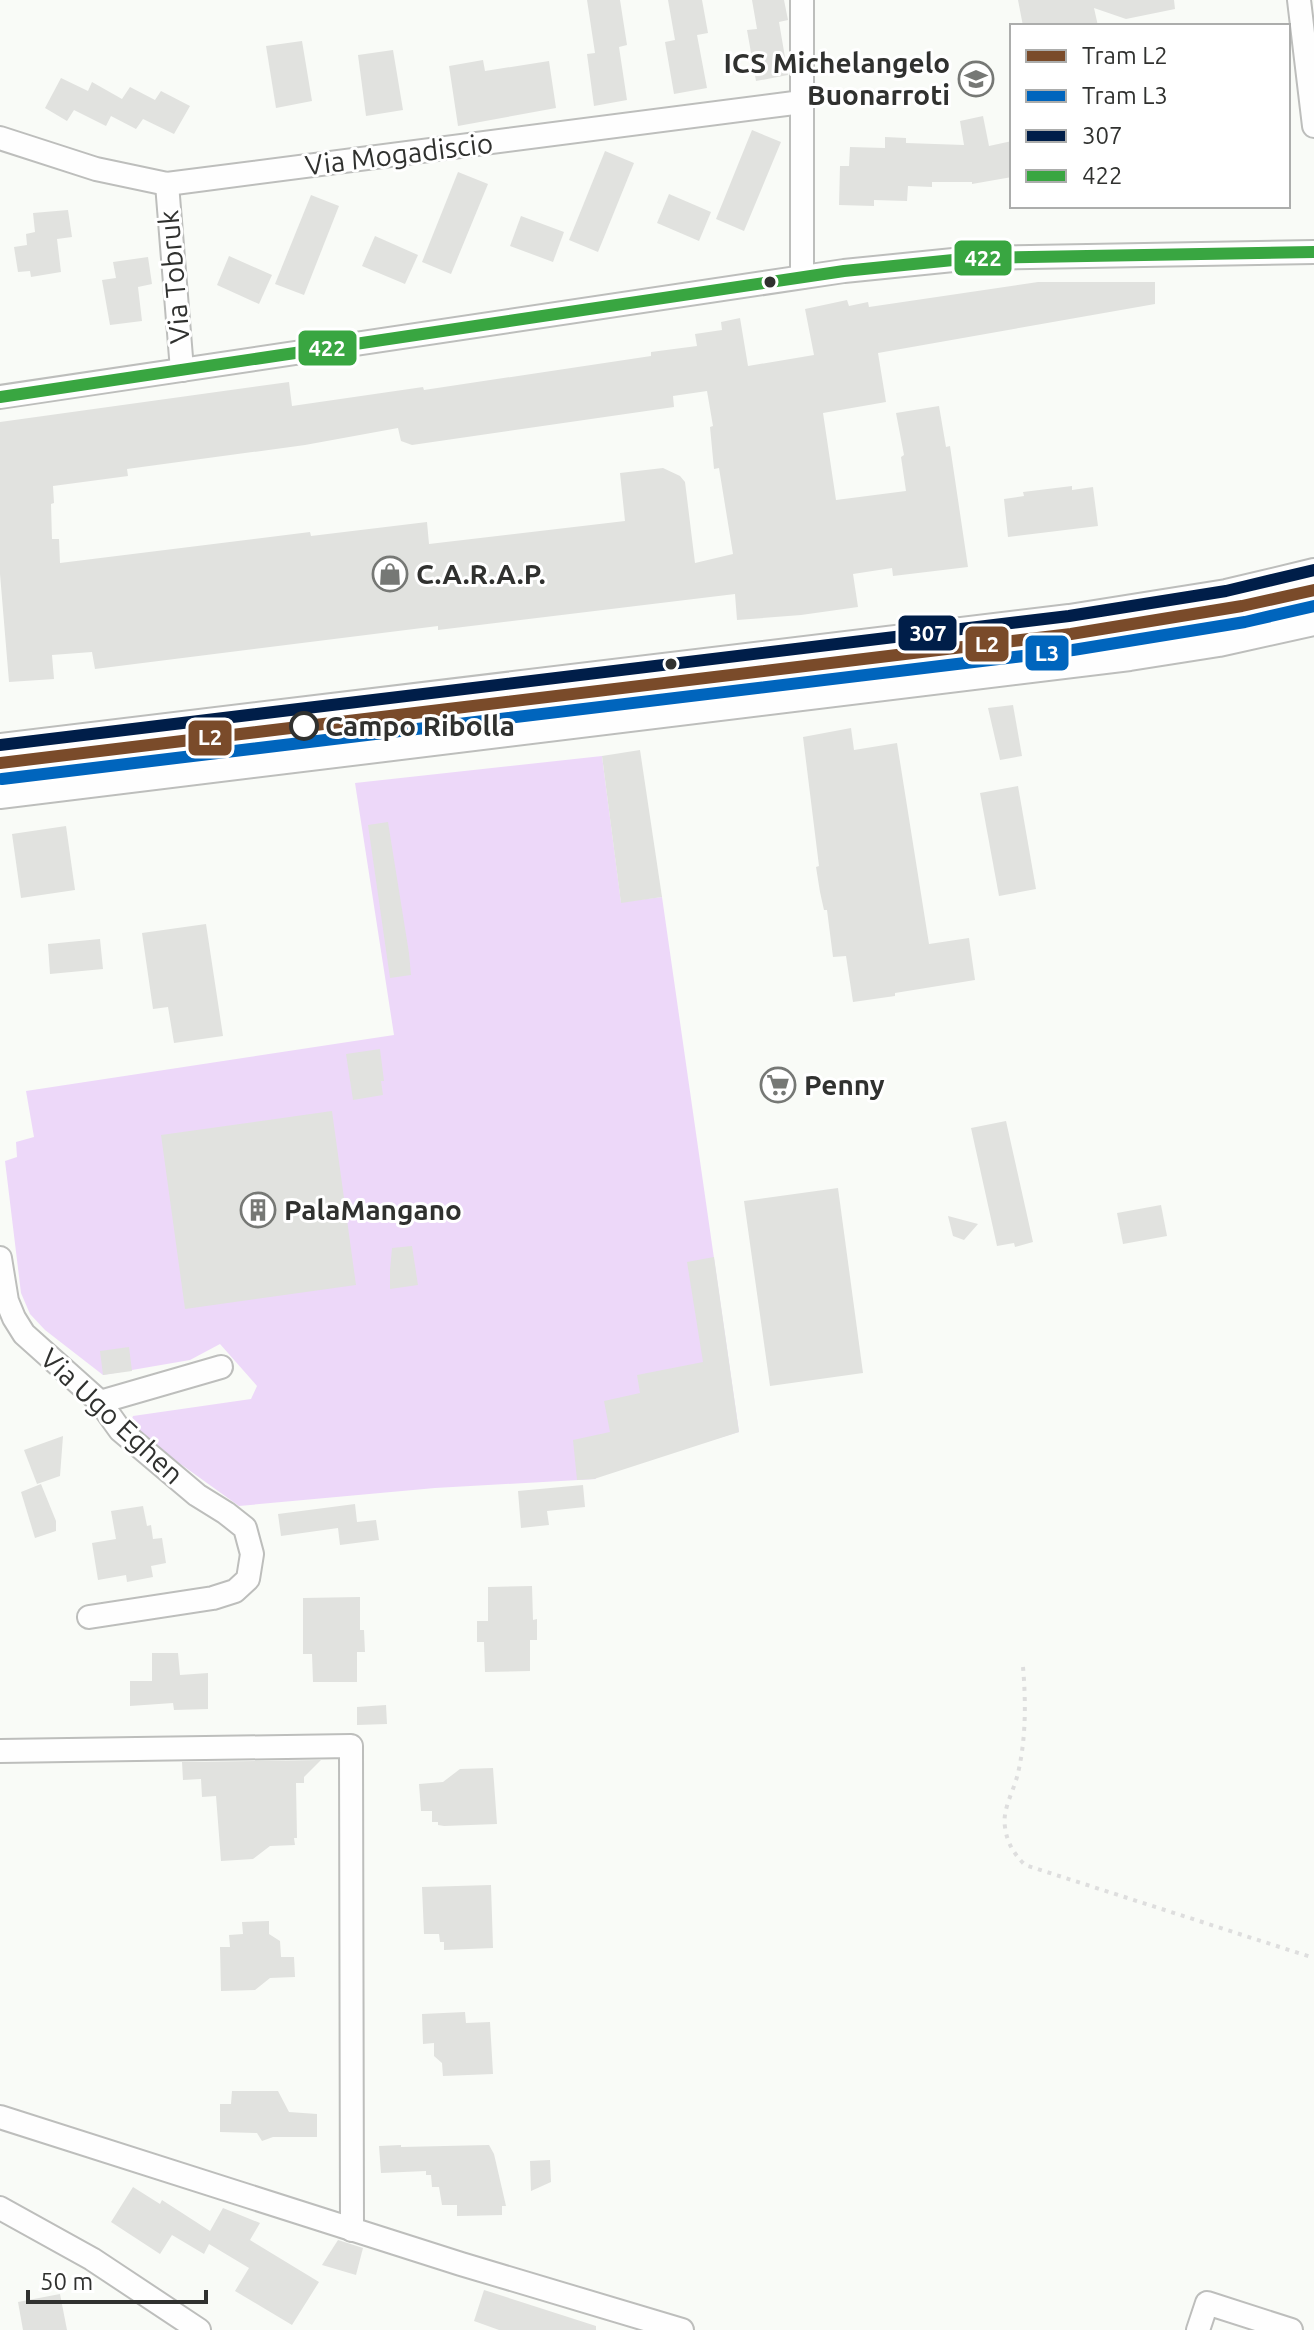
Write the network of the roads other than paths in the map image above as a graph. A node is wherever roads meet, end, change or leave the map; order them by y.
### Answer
1 (802, 0) edge
2 (1299, 0) edge
3 (802, 102) junction
4 (1314, 126) edge
5 (0, 138) edge
6 (167, 184) junction
7 (1314, 252) edge
8 (802, 277) junction
9 (182, 370) junction
10 (0, 397) edge
11 (1314, 570) edge
12 (1314, 624) edge
13 (922, 634) junction
14 (929, 683) junction
15 (0, 745) edge
16 (0, 797) edge
17 (0, 1258) edge
18 (221, 1367) dead end
19 (100, 1402) junction
20 (89, 1617) dead end
21 (0, 1751) edge
22 (0, 2117) edge
23 (0, 2208) edge
24 (352, 2230) junction
25 (199, 2330) edge
26 (682, 2330) edge
27 (1198, 2330) edge
28 (1291, 2330) edge

1 - 3 street
2 - 4 street
3 - 6 street, Via Mogadiscio
3 - 8 street
5 - 6 street, Via Mogadiscio
6 - 9 street, Via Tobruk
7 - 8 street
8 - 9 street
9 - 10 street
11 - 13 street
12 - 14 street
13 - 14 street
13 - 15 street
14 - 16 street
17 - 19 street, Via Ugo Eghen
18 - 19 street
19 - 20 street, Via Ugo Eghen
21 - 24 street
22 - 24 street
23 - 25 street
24 - 26 street
27 - 28 street

